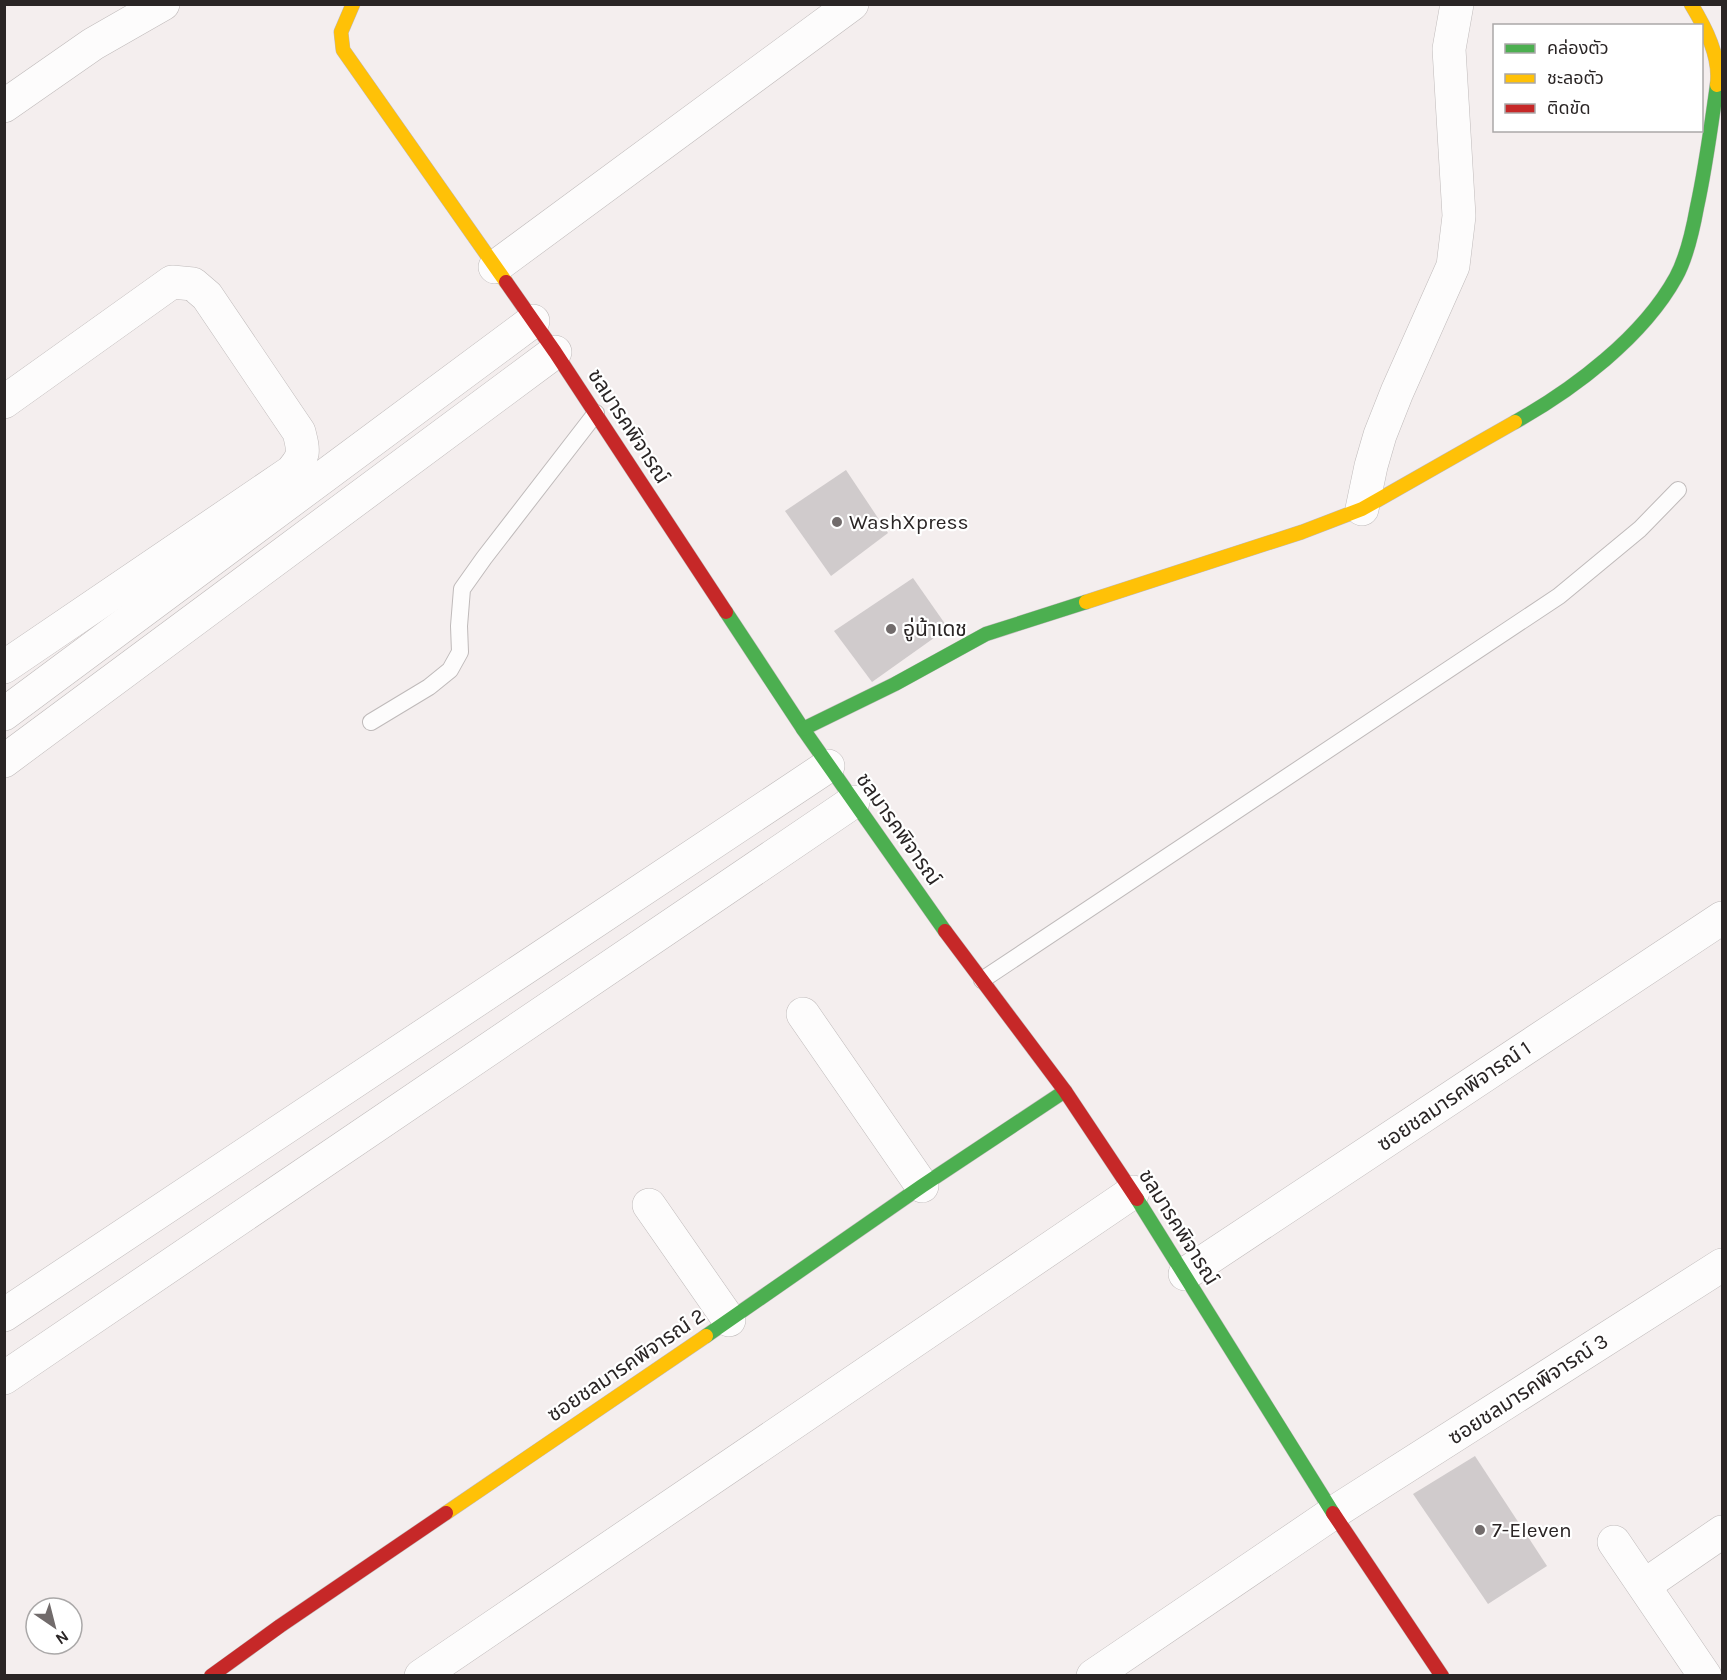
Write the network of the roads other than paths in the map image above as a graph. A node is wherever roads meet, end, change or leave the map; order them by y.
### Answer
1 (163, 4) edge
2 (353, 4) edge
3 (852, 4) edge
4 (1457, 4) edge
5 (1691, 4) edge
6 (1702, 24) edge
7 (1703, 26) edge
8 (4, 106) edge
9 (495, 267) junction
10 (533, 321) junction
11 (555, 352) junction
12 (4, 402) edge
13 (596, 413) junction
14 (1678, 490) dead end
15 (1362, 509) junction
16 (4, 667) edge
17 (4, 714) edge
18 (371, 722) dead end
19 (802, 729) junction
20 (4, 762) edge
21 (828, 766) junction
22 (853, 802) junction
23 (1722, 918) edge
24 (982, 980) junction
25 (803, 1014) dead end
26 (1065, 1091) junction
27 (208, 1180) junction
28 (921, 1186) junction
29 (1133, 1192) junction
30 (649, 1204) dead end
31 (237, 1221) junction
32 (1722, 1265) edge
33 (1185, 1274) junction
34 (4, 1315) edge
35 (729, 1320) junction
36 (4, 1378) edge
37 (1333, 1513) junction
38 (1722, 1532) edge
39 (1614, 1542) dead end
40 (1645, 1585) junction
41 (211, 1676) edge
42 (421, 1676) edge
43 (1093, 1676) edge
44 (1442, 1676) edge
45 (1705, 1676) edge

1 - 8 street
2 - 9 street, ชลมารคพิจารณ์
3 - 9 street
4 - 15 street
5 - 6 street
7 - 15 street
9 - 10 street, ชลมารคพิจารณ์
10 - 11 street, ชลมารคพิจารณ์
10 - 17 street
11 - 13 street, ชลมารคพิจารณ์
11 - 20 street
12 - 16 street
13 - 18 lane
13 - 19 street, ชลมารคพิจารณ์
14 - 24 lane
15 - 19 street
19 - 21 street, ชลมารคพิจารณ์
21 - 22 street, ชลมารคพิจารณ์
21 - 27 street
22 - 24 street, ชลมารคพิจารณ์
22 - 31 street
23 - 33 street, ซอยชลมารคพิจารณ์ 1
24 - 26 street, ชลมารคพิจารณ์
25 - 28 street
26 - 28 street, ซอยชลมารคพิจารณ์ 2
26 - 29 street, ชลมารคพิจารณ์
27 - 31 street
27 - 34 street
28 - 35 street, ซอยชลมารคพิจารณ์ 2
29 - 33 street, ชลมารคพิจารณ์
29 - 42 street
30 - 35 street
31 - 36 street
32 - 37 street, ซอยชลมารคพิจารณ์ 3
33 - 37 street, ชลมารคพิจารณ์
35 - 41 street, ซอยชลมารคพิจารณ์ 2
37 - 43 street, ซอยชลมารคพิจารณ์ 3
37 - 44 street, ชลมารคพิจารณ์
38 - 40 street
39 - 40 street
40 - 45 street

